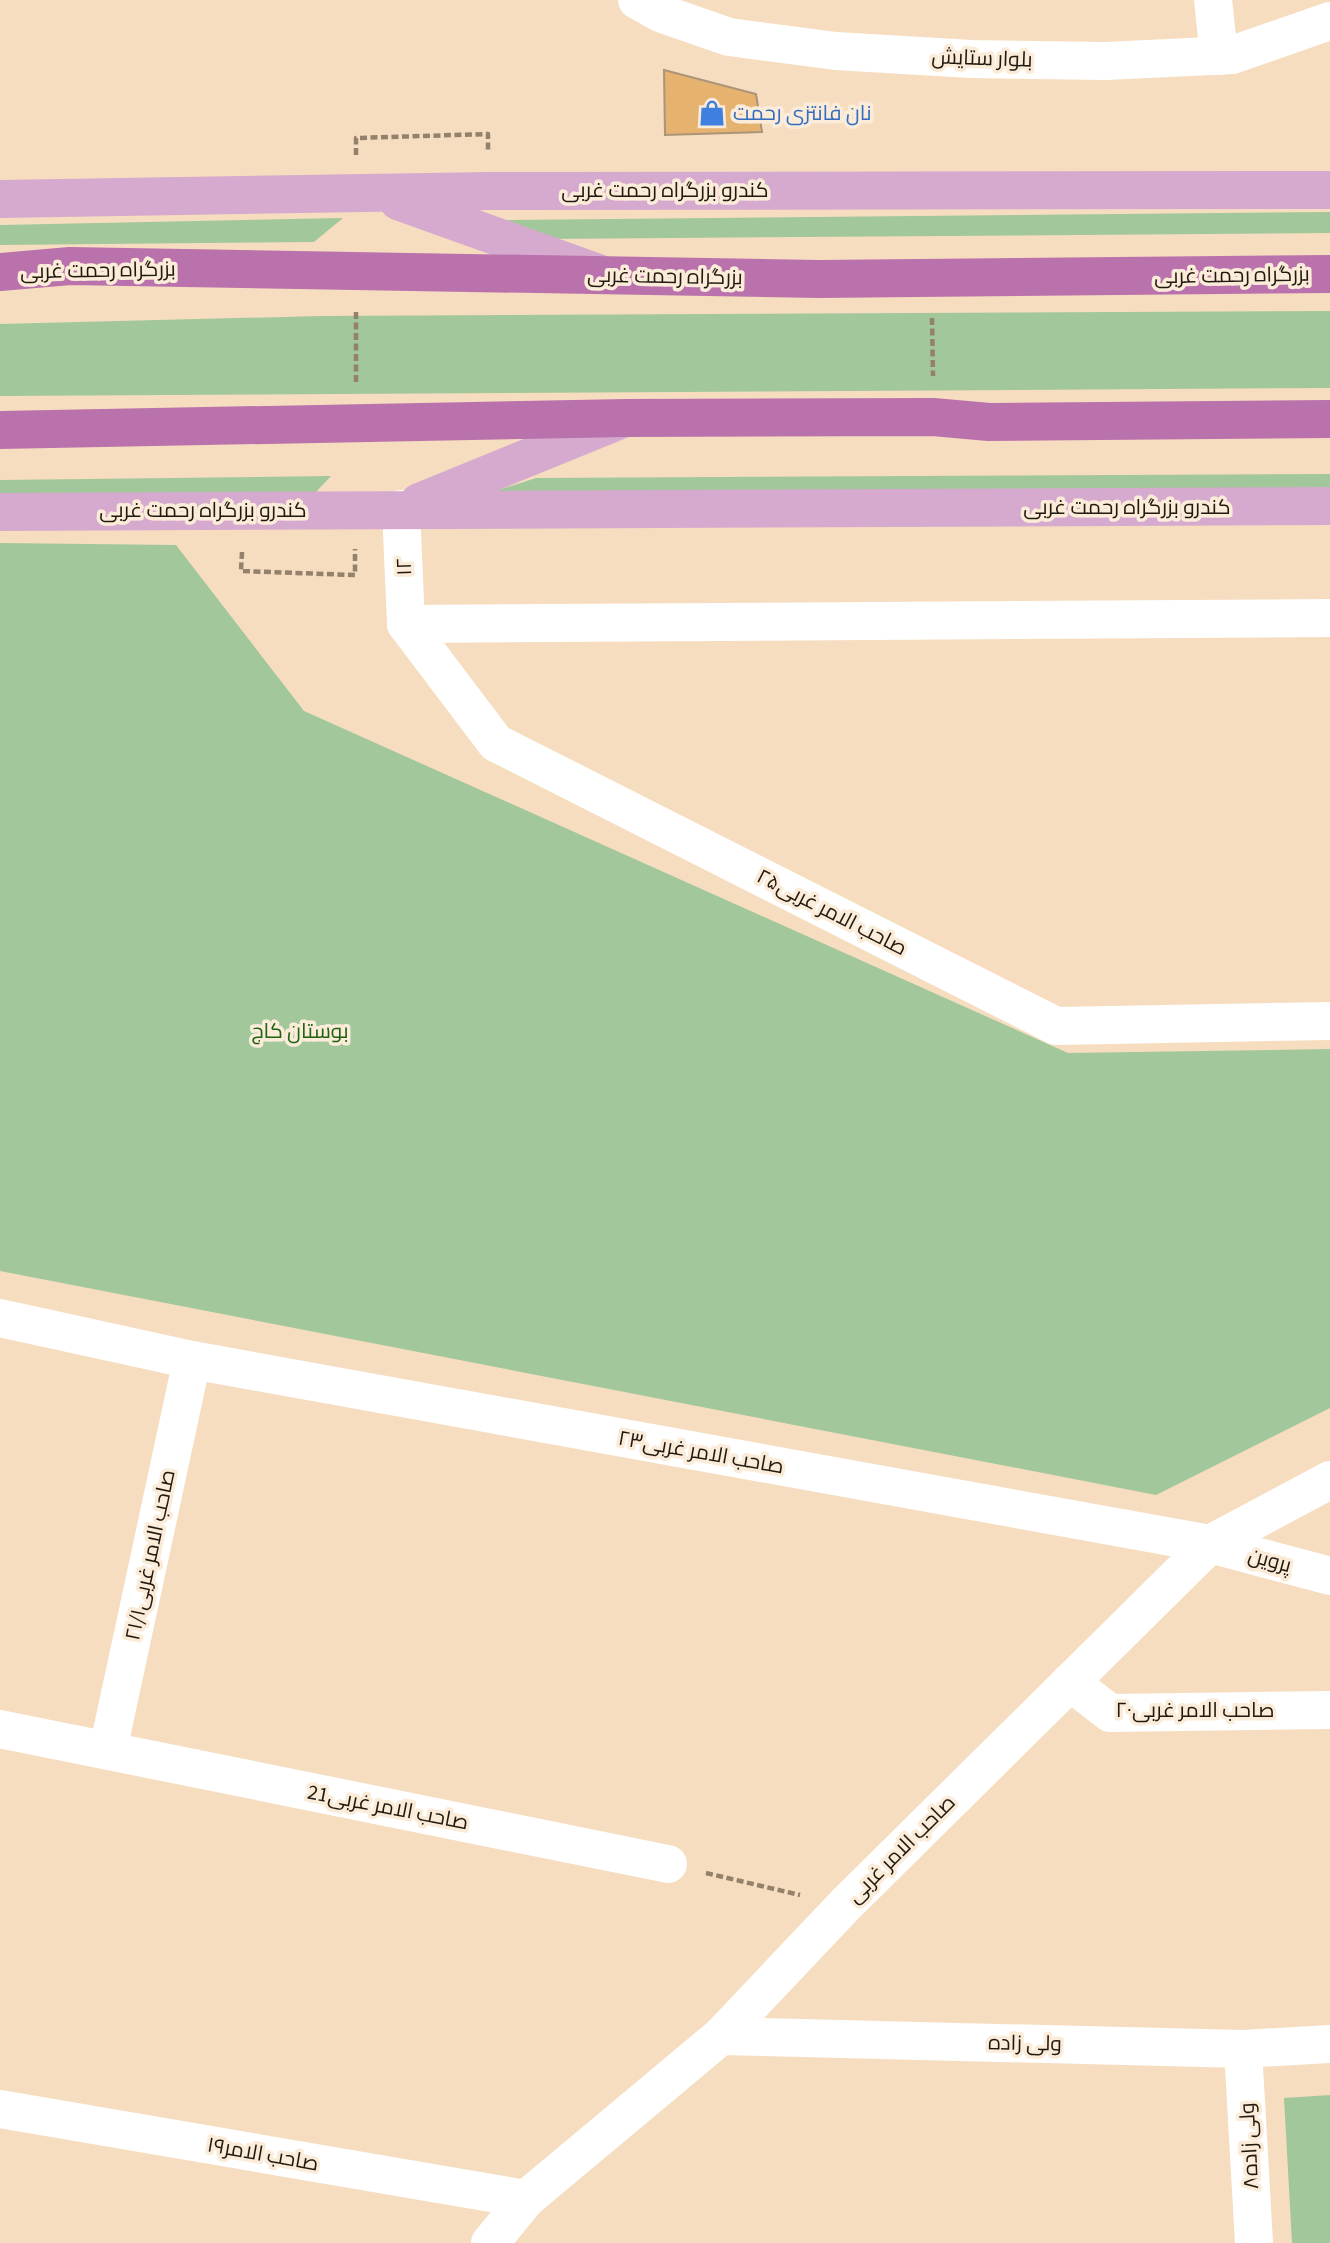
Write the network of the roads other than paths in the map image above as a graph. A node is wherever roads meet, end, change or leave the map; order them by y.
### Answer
1 (636, 0) edge
2 (1213, 0) edge
3 (1330, 21) edge
4 (1219, 56) junction
5 (364, 178) junction
6 (1330, 190) edge
7 (0, 198) edge
8 (0, 272) edge
9 (1330, 274) edge
10 (607, 276) junction
11 (626, 418) junction
12 (1330, 419) edge
13 (0, 429) edge
14 (1330, 506) edge
15 (401, 509) junction
16 (0, 512) edge
17 (1330, 618) edge
18 (406, 624) junction
19 (1330, 1021) edge
20 (0, 1318) edge
21 (192, 1360) junction
22 (1330, 1480) edge
23 (1210, 1544) junction
24 (1330, 1576) edge
25 (1070, 1682) junction
26 (1330, 1710) edge
27 (0, 1729) edge
28 (108, 1751) junction
29 (668, 1864) road end
30 (721, 2036) junction
31 (1330, 2044) edge
32 (1243, 2049) junction
33 (0, 2109) edge
34 (526, 2199) junction
35 (490, 2243) edge
36 (1254, 2243) edge

1 - 4 street, بلوار ستایش
2 - 4 street
3 - 4 street, بلوار ستایش
5 - 6 main road, کندرو بزرگراه رحمت غربی
5 - 7 main road, کندرو بزرگراه رحمت غربی
5 - 10 main road
8 - 10 highway, بزرگراه رحمت غربی
9 - 10 highway, بزرگراه رحمت غربی
11 - 12 highway
11 - 13 highway
11 - 15 main road
14 - 15 main road, کندرو بزرگراه رحمت غربی
15 - 16 main road, کندرو بزرگراه رحمت غربی
15 - 18 street, ۱۲
17 - 18 street
18 - 19 street, صاحب الامر غربی۲۵
20 - 21 street, صاحب الامر غربی۲۳
21 - 23 street, صاحب الامر غربی۲۳
21 - 28 street, صاحب الامر غربی۲۱/۱
22 - 23 street, صاحب الامر غربی
23 - 24 street, پروین
23 - 25 street, صاحب الامر غربی
25 - 26 street, صاحب الامر غربی۲۰
25 - 30 street, صاحب الامر غربی
27 - 28 street, 21صاحب الامر غربی
28 - 29 street, 21صاحب الامر غربی
30 - 32 street, ولی زاده
30 - 34 street, صاحب الامر غربی
31 - 32 street, ولی زاده
32 - 36 street, ولی زاده۸
33 - 34 street, صاحب الامر۱۹
34 - 35 street, صاحب الامر غربی

